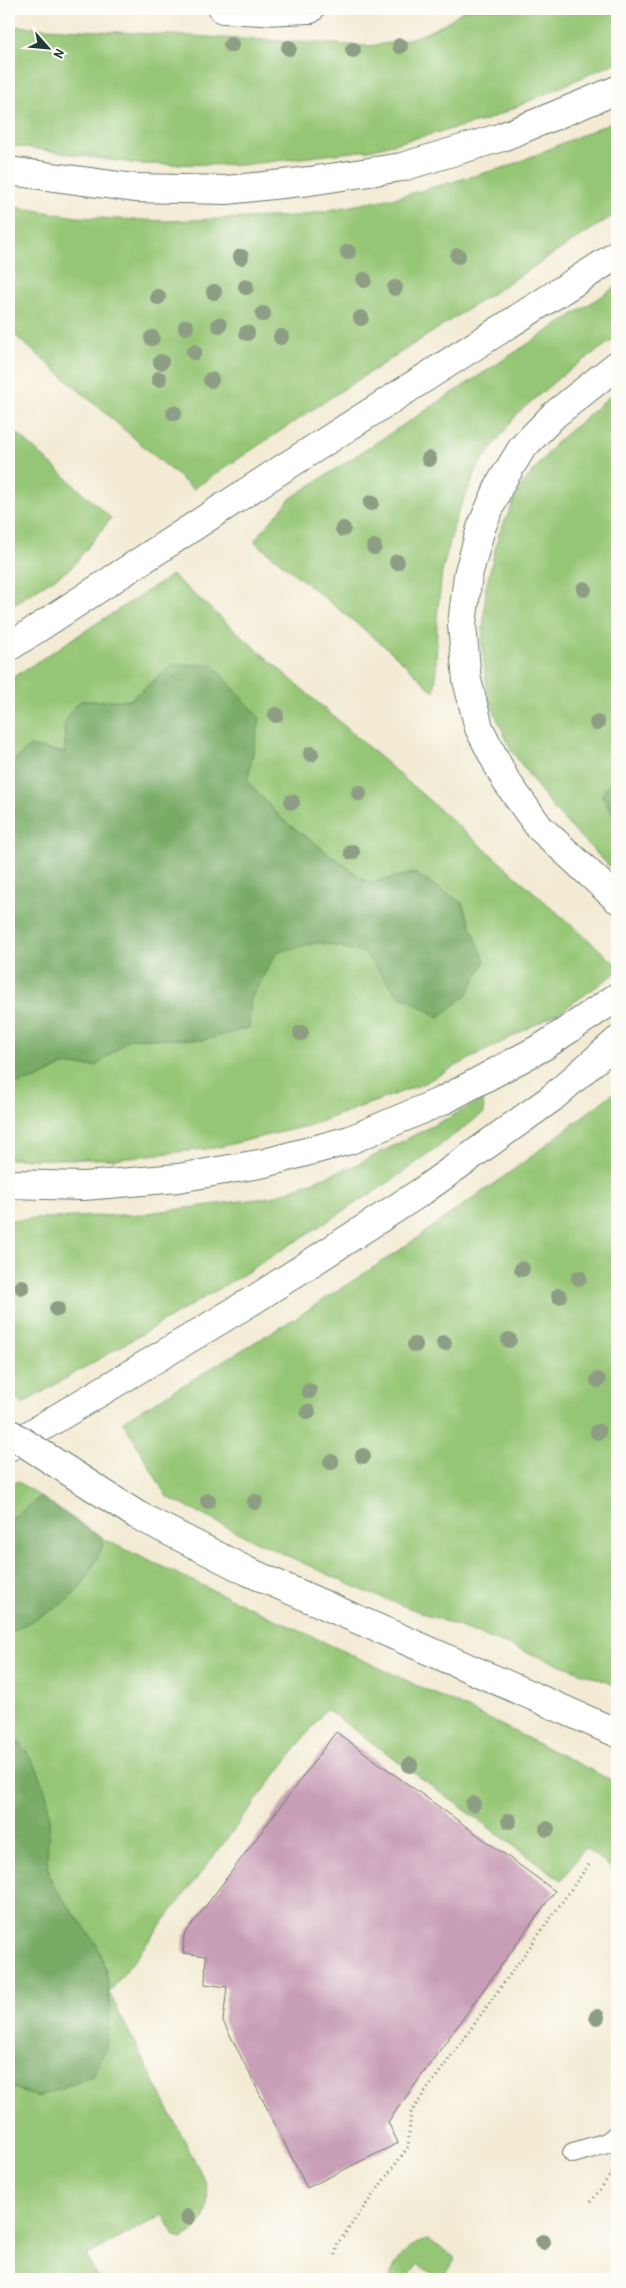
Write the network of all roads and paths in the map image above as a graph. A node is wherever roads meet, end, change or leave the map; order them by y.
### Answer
1 (222, 9) edge
2 (310, 9) edge
3 (617, 90) edge
4 (9, 171) edge
5 (617, 255) edge
6 (617, 365) edge
7 (9, 647) edge
8 (614, 896) edge
9 (617, 996) edge
10 (617, 1041) edge
11 (9, 1184) edge
12 (9, 1433) edge
13 (9, 1447) edge
14 (617, 1733) edge
15 (590, 1864) dead end
16 (617, 2134) edge
17 (573, 2153) dead end
18 (617, 2166) edge
19 (591, 2202) dead end
20 (335, 2255) dead end

1 - 2 main road
3 - 4 main road
5 - 7 main road
6 - 8 main road
9 - 11 main road
10 - 13 main road
12 - 14 main road, bridge
15 - 20 path
16 - 17 lane
18 - 19 path

